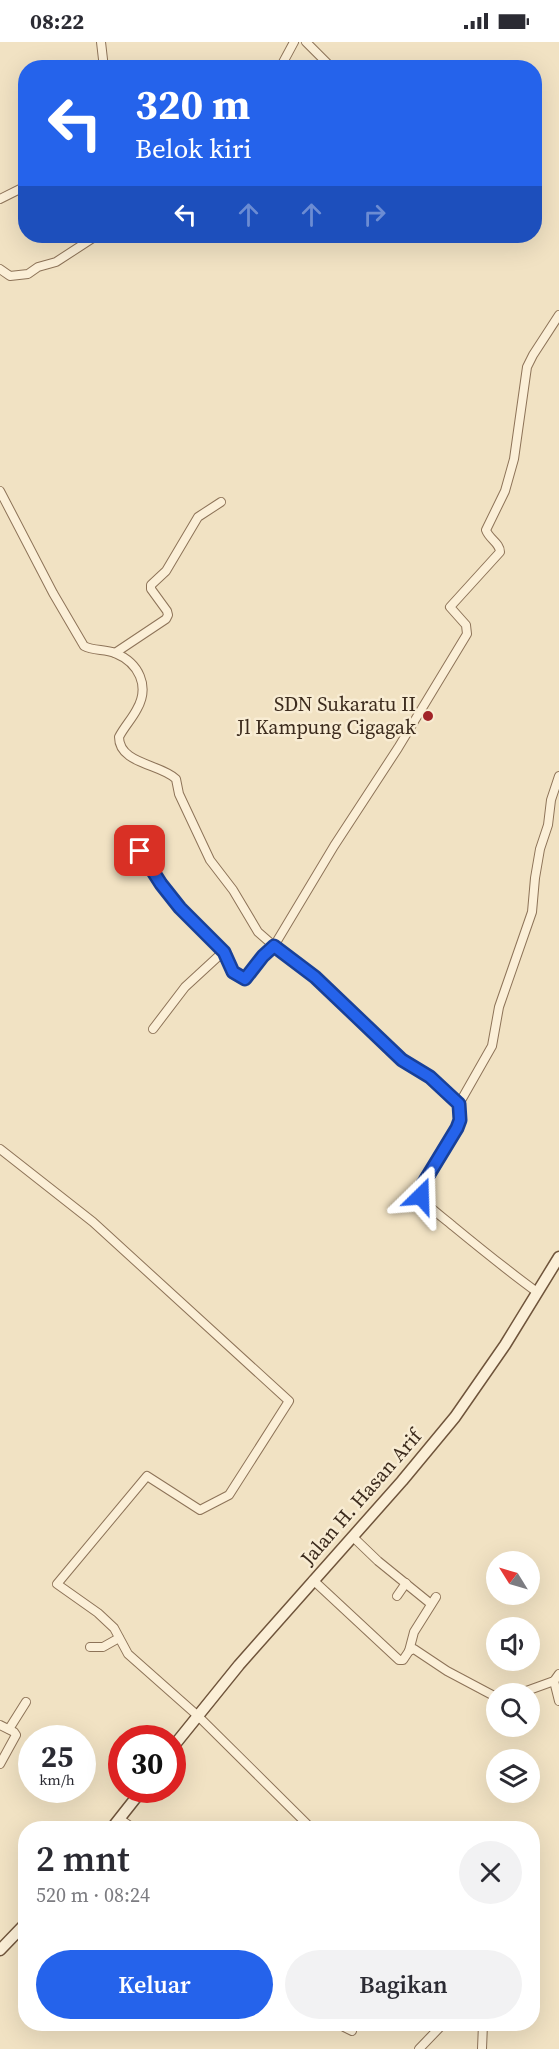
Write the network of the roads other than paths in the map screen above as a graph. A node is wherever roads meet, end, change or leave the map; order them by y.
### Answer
1 (101, 42) edge
2 (294, 42) edge
3 (306, 42) edge
4 (103, 60) edge
5 (284, 60) edge
6 (324, 60) edge
7 (18, 190) edge
8 (0, 200) edge
9 (85, 243) edge
10 (0, 270) edge
11 (559, 315) edge
12 (0, 491) edge
13 (221, 502) dead end
14 (115, 653) junction
15 (559, 776) edge
16 (140, 851) dead end
17 (274, 946) junction
18 (224, 952) junction
19 (153, 1029) dead end
20 (459, 1104) junction
21 (0, 1149) edge
22 (559, 1257) edge
23 (537, 1292) junction
24 (353, 1537) junction
25 (313, 1580) junction
26 (406, 1583) junction
27 (397, 1596) dead end
28 (119, 1638) junction
29 (90, 1647) dead end
30 (409, 1651) junction
31 (556, 1677) edge
32 (540, 1684) edge
33 (486, 1692) edge
34 (559, 1701) edge
35 (26, 1702) dead end
36 (197, 1718) junction
37 (0, 1725) edge
38 (9, 1729) junction
39 (186, 1731) edge
40 (0, 1764) edge
41 (132, 1803) edge
42 (120, 1819) joint
43 (123, 1821) edge
44 (304, 1821) edge
45 (18, 1931) edge
46 (0, 1950) edge
47 (436, 2031) edge
48 (483, 2031) edge
49 (419, 2049) edge
50 (482, 2049) edge

1 - 4 street
2 - 5 street
3 - 6 street
7 - 8 street
9 - 10 street
11 - 17 street
12 - 14 street
13 - 14 street
14 - 17 street
15 - 20 street
16 - 18 street
17 - 18 street
17 - 20 street
18 - 19 street
20 - 23 street
21 - 28 street
22 - 23 main road, Jalan H. Hasan Arif
23 - 24 main road, Jalan H. Hasan Arif
24 - 25 main road, Jalan H. Hasan Arif
24 - 26 street
25 - 30 street
25 - 36 main road, Jalan H. Hasan Arif
26 - 27 street
26 - 30 street
28 - 29 street
28 - 36 street
30 - 33 street
31 - 32 street
31 - 34 street
35 - 38 street
36 - 39 main road, Jalan H. Hasan Arif
36 - 44 street
37 - 38 street
38 - 40 street
41 - 42 main road
42 - 43 street
45 - 46 main road
47 - 49 street
48 - 50 street

